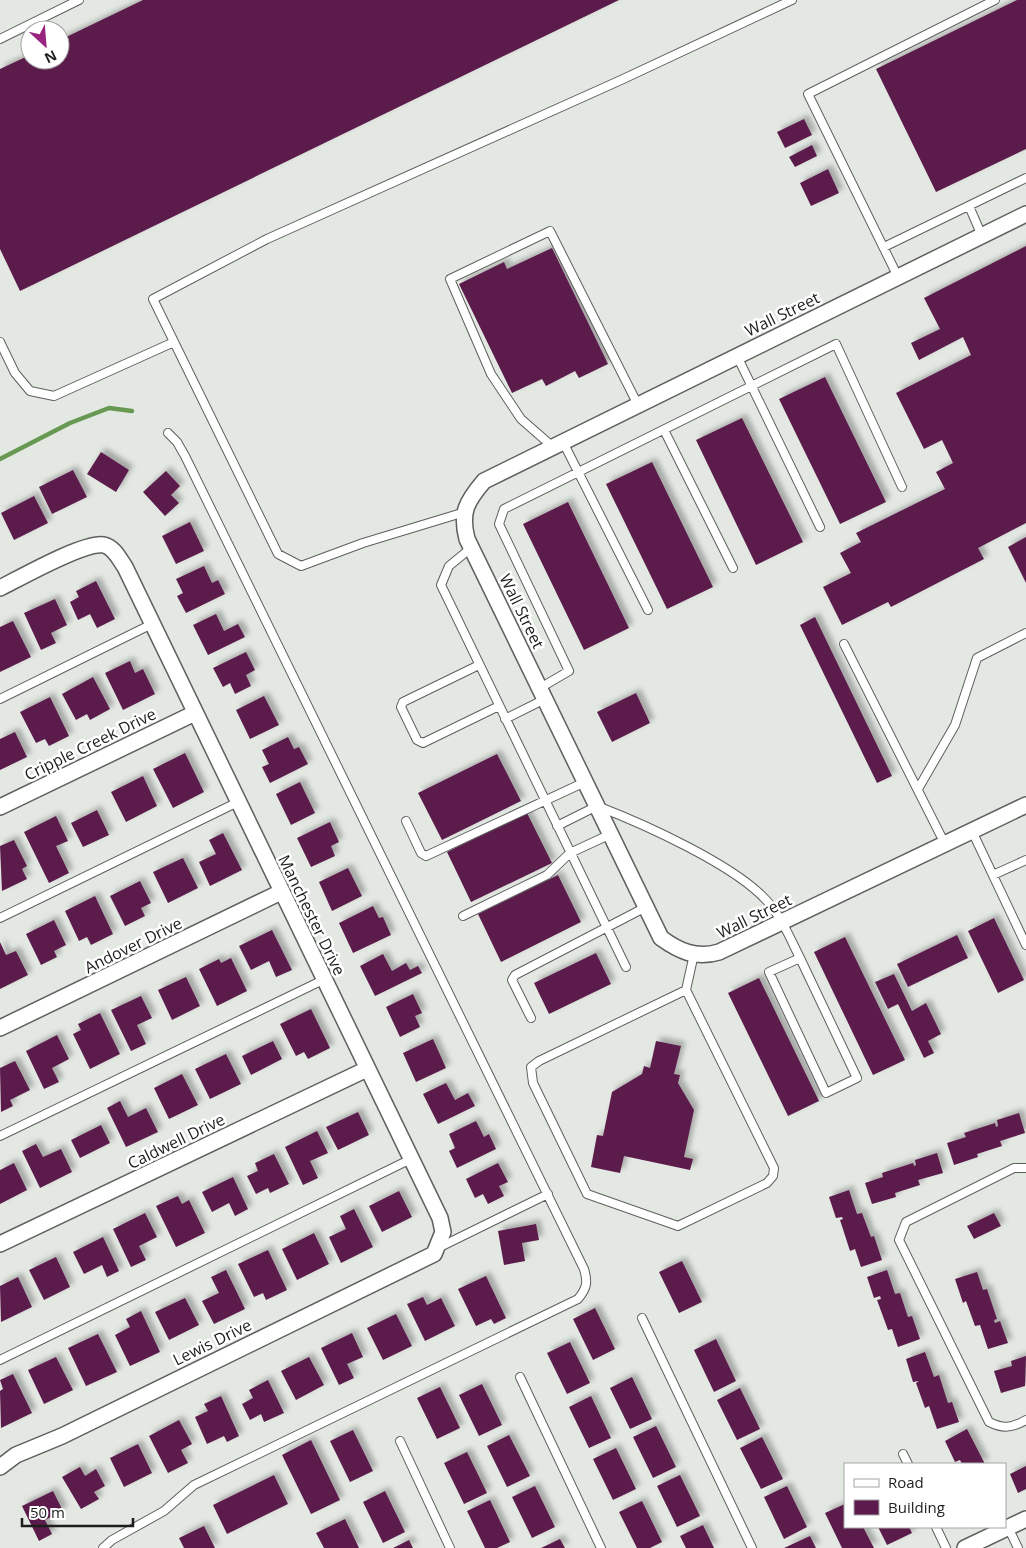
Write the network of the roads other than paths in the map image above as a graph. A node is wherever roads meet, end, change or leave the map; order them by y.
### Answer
1 (79, 0) edge
2 (792, 0) edge
3 (995, 0) edge
4 (0, 39) edge
5 (1026, 178) edge
6 (968, 206) junction
7 (1026, 214) edge
8 (982, 236) junction
9 (884, 247) junction
10 (898, 277) junction
11 (0, 342) edge
12 (174, 342) junction
13 (737, 356) junction
14 (752, 386) junction
15 (638, 405) junction
16 (664, 430) junction
17 (168, 433) dead end
18 (558, 444) junction
19 (578, 473) junction
20 (902, 487) dead end
21 (466, 512) junction
22 (820, 527) dead end
23 (471, 548) junction
24 (733, 568) dead end
25 (0, 588) edge
26 (648, 610) dead end
27 (152, 624) junction
28 (1026, 633) edge
29 (844, 644) dead end
30 (479, 665) junction
31 (542, 694) junction
32 (0, 699) edge
33 (499, 706) junction
34 (195, 713) junction
35 (505, 718) junction
36 (585, 782) junction
37 (918, 789) junction
38 (545, 801) junction
39 (238, 802) junction
40 (1026, 805) edge
41 (597, 806) junction
42 (0, 807) edge
43 (406, 821) dead end
44 (558, 826) junction
45 (972, 831) junction
46 (610, 834) junction
47 (945, 844) junction
48 (570, 853) junction
49 (1026, 862) edge
50 (993, 876) junction
51 (281, 892) junction
52 (646, 907) junction
53 (463, 916) dead end
54 (0, 918) edge
55 (782, 922) junction
56 (606, 927) junction
57 (1026, 945) edge
58 (694, 954) junction
59 (800, 958) junction
60 (626, 967) dead end
61 (324, 980) junction
62 (686, 990) junction
63 (530, 1018) dead end
64 (0, 1028) edge
65 (366, 1069) junction
66 (0, 1136) edge
67 (411, 1160) junction
68 (1026, 1168) edge
69 (548, 1194) junction
70 (0, 1244) edge
71 (438, 1248) junction
72 (642, 1318) dead end
73 (0, 1360) edge
74 (520, 1377) dead end
75 (1026, 1420) edge
76 (400, 1441) dead end
77 (903, 1454) dead end
78 (908, 1463) edge
79 (0, 1467) edge
80 (1026, 1519) edge
81 (1008, 1527) joint
82 (936, 1528) edge
83 (1006, 1528) edge
84 (103, 1548) edge
85 (450, 1548) edge
86 (601, 1548) edge
87 (752, 1548) edge
88 (946, 1548) edge
89 (965, 1548) edge
90 (1018, 1548) edge

1 - 4 lane
2 - 12 lane
3 - 9 lane
5 - 6 lane
6 - 8 lane
6 - 9 lane
7 - 8 street, Wall Street
8 - 10 street, Wall Street
9 - 10 lane
10 - 13 street, Wall Street
11 - 12 lane
12 - 21 lane
13 - 14 lane
13 - 15 street, Wall Street
14 - 16 lane
14 - 20 lane
14 - 22 lane
15 - 18 street, Wall Street
15 - 18 lane
16 - 19 lane
16 - 24 lane
17 - 69 lane
18 - 19 lane
18 - 21 street, Wall Street
19 - 26 lane
19 - 31 lane
21 - 23 street, Wall Street
23 - 30 lane
23 - 31 street, Wall Street
25 - 27 street, Manchester Drive
27 - 32 lane
27 - 34 street, Manchester Drive
28 - 37 lane
29 - 37 lane
30 - 33 lane
30 - 33 lane
31 - 35 lane
31 - 36 street, Wall Street
33 - 35 lane
34 - 39 street, Manchester Drive
34 - 42 street, Cripple Creek Drive
35 - 38 lane
36 - 38 lane
36 - 41 street, Wall Street
37 - 47 lane
38 - 43 lane
38 - 44 lane
39 - 51 street, Manchester Drive
39 - 54 lane
40 - 45 street, Wall Street
41 - 44 lane
41 - 46 street, Wall Street
41 - 55 lane
44 - 48 lane
45 - 47 street, Wall Street
45 - 50 lane
46 - 48 lane
46 - 52 street, Wall Street
47 - 55 street, Wall Street
48 - 53 lane
48 - 56 lane
49 - 50 lane
50 - 57 lane
51 - 61 street, Manchester Drive
51 - 64 street, Andover Drive
52 - 56 lane
52 - 58 street, Wall Street
55 - 58 street, Wall Street
55 - 59 lane
56 - 60 lane
56 - 63 lane
58 - 62 lane
59 - 59 lane
61 - 65 street, Manchester Drive
61 - 66 lane
62 - 62 lane
65 - 67 street, Manchester Drive
65 - 70 street, Caldwell Drive
67 - 71 street, Manchester Drive
67 - 73 lane
68 - 75 lane
69 - 71 lane
69 - 84 lane
71 - 79 street, Lewis Drive
72 - 87 lane
74 - 86 lane
76 - 85 lane
77 - 78 lane
80 - 81 street
81 - 90 lane
82 - 88 lane
83 - 89 street

